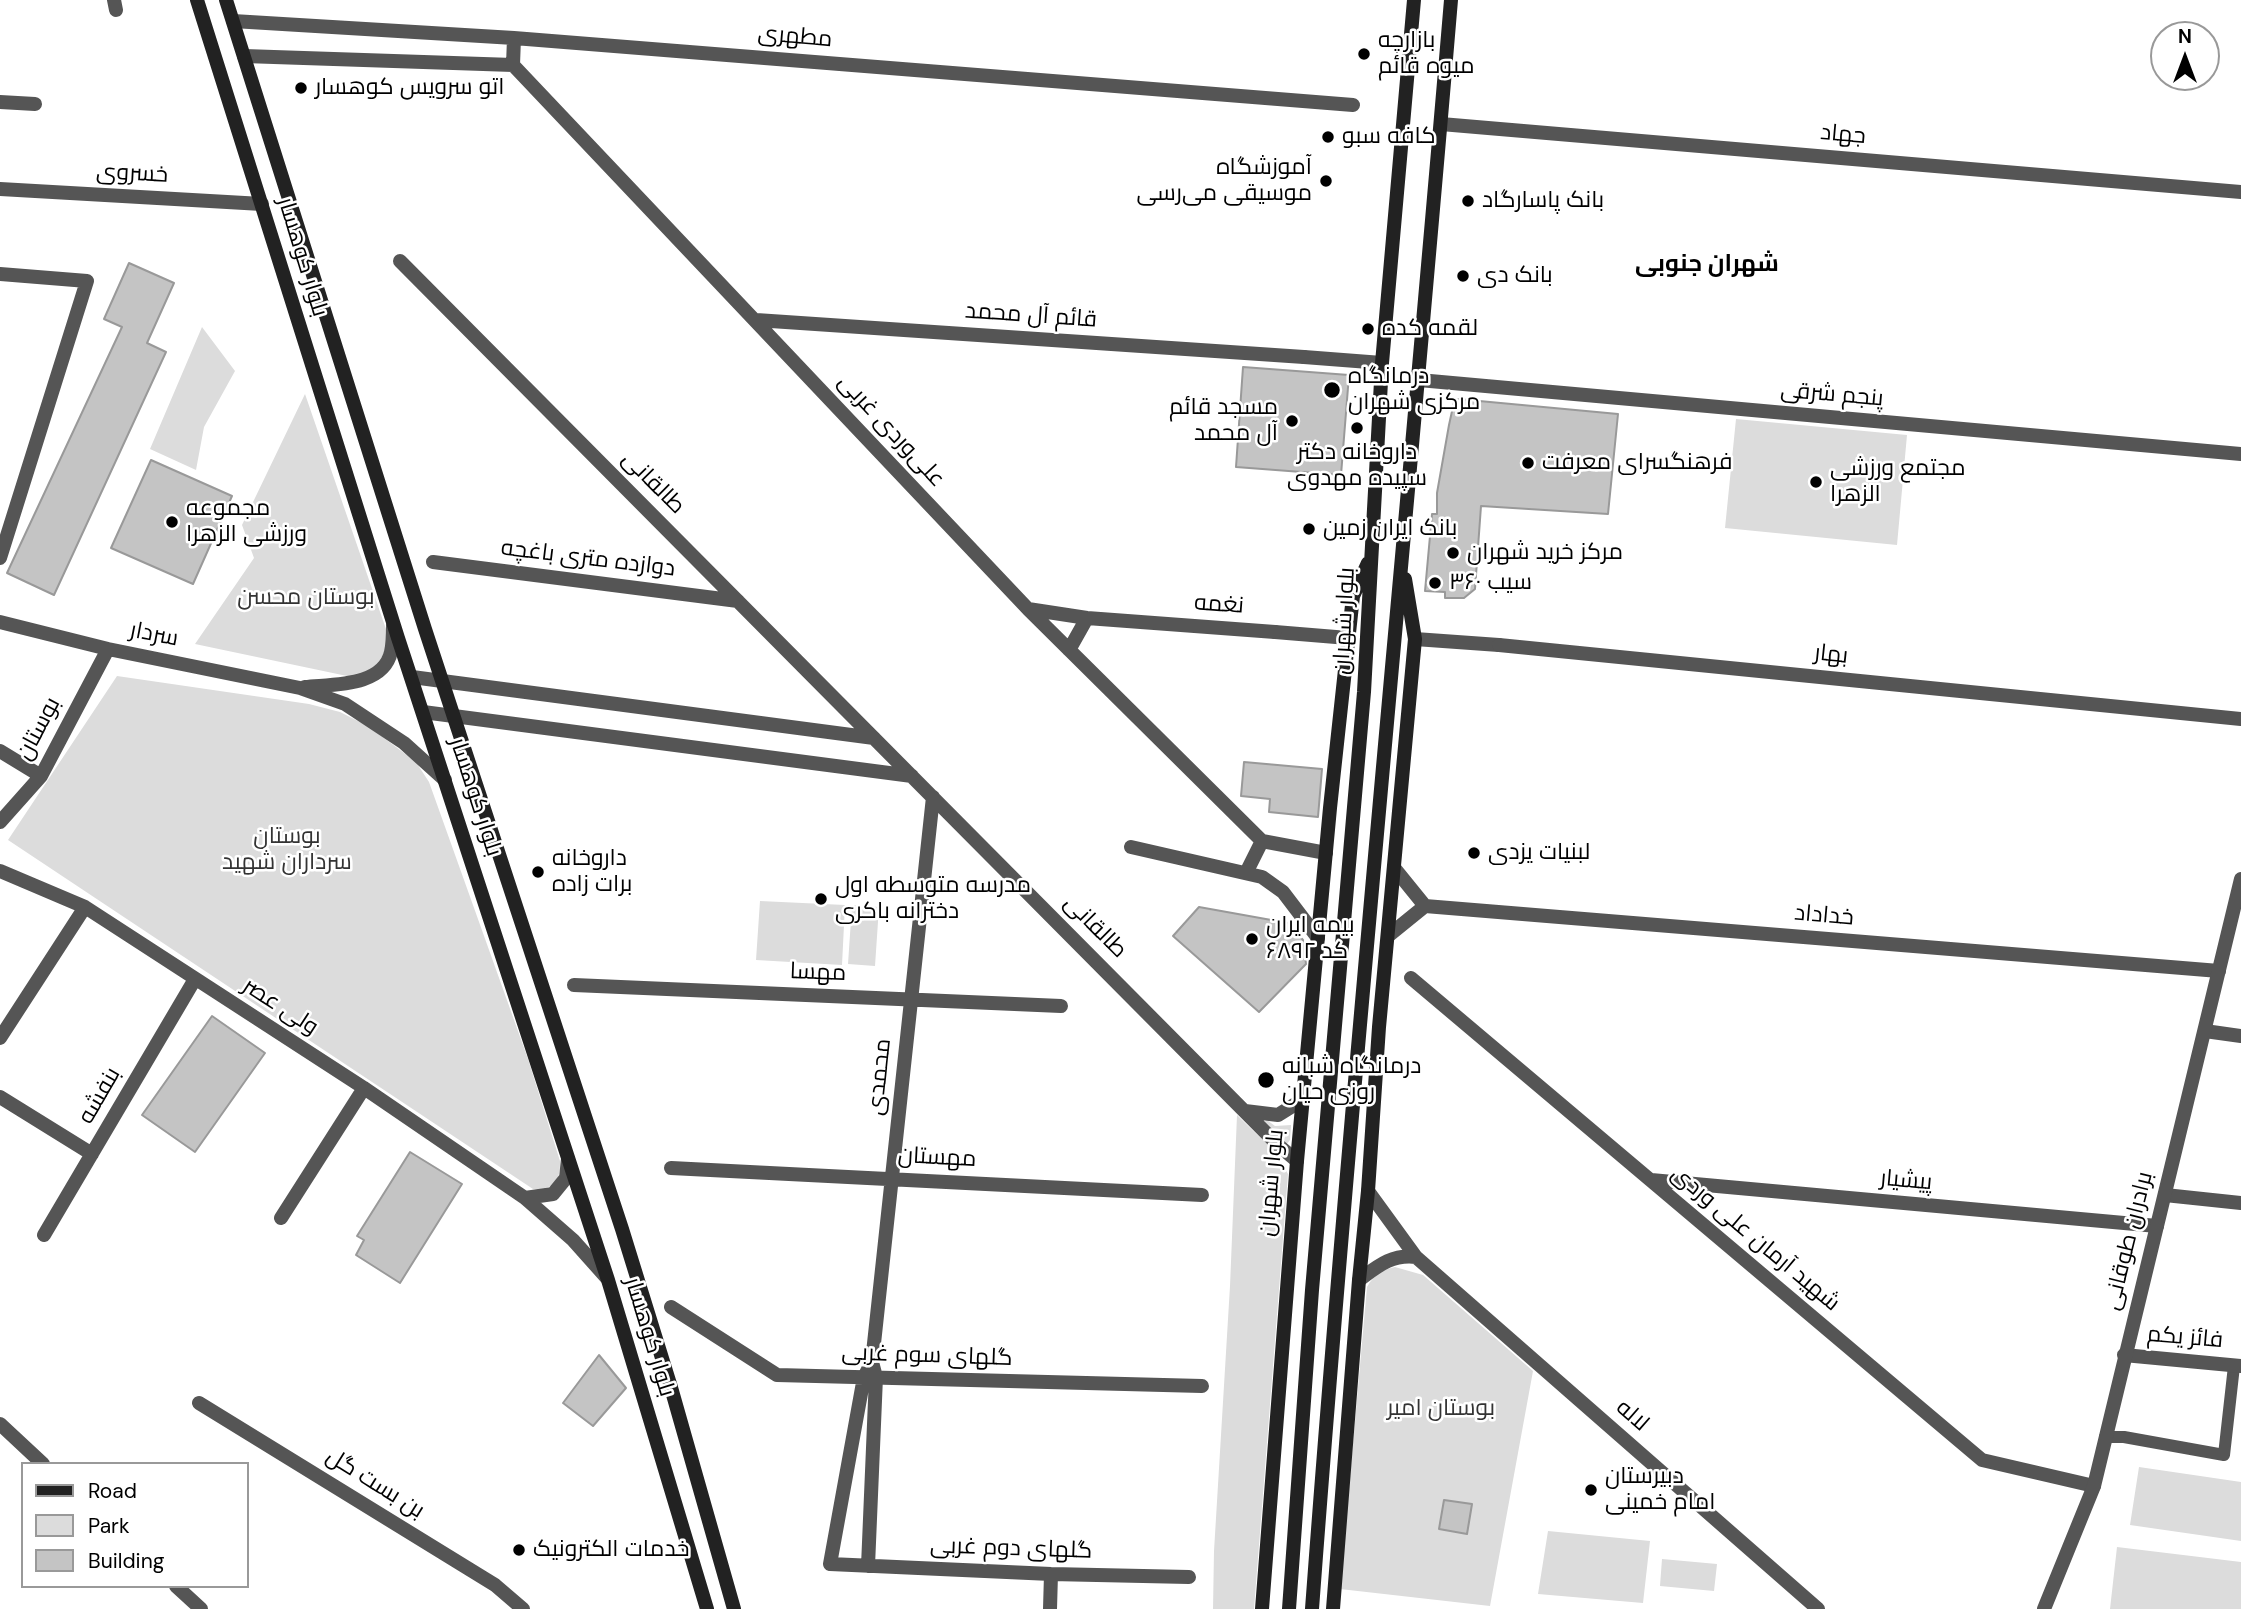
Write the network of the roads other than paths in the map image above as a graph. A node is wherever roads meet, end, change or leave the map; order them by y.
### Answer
1 (197, 0) edge
2 (226, 0) edge
3 (1414, 0) edge
4 (1451, 0) edge
5 (233, 22) junction
6 (514, 38) junction
7 (244, 56) junction
8 (513, 65) junction
9 (0, 102) edge
10 (35, 104) dead end
11 (1353, 105) dead end
12 (1441, 124) junction
13 (0, 189) edge
14 (2241, 192) edge
15 (261, 204) junction
16 (400, 261) dead end
17 (0, 274) edge
18 (756, 320) junction
19 (1382, 363) junction
20 (1419, 380) junction
21 (2241, 454) edge
22 (1372, 556) junction
23 (0, 558) edge
24 (1402, 561) junction
25 (433, 562) dead end
26 (738, 601) junction
27 (1028, 608) junction
28 (1087, 618) junction
29 (0, 622) edge
30 (393, 622) junction
31 (1348, 638) junction
32 (1415, 639) junction
33 (108, 649) junction
34 (1069, 650) junction
35 (412, 677) junction
36 (442, 683) junction
37 (300, 688) junction
38 (423, 712) junction
39 (453, 716) junction
40 (2241, 719) edge
41 (874, 738) junction
42 (0, 751) edge
43 (41, 776) junction
44 (912, 776) junction
45 (445, 780) junction
46 (933, 797) junction
47 (0, 822) edge
48 (1262, 841) junction
49 (1132, 846) dead end
50 (1326, 853) junction
51 (1395, 869) junction
52 (0, 871) edge
53 (1246, 873) junction
54 (2241, 879) edge
55 (85, 907) junction
56 (1420, 910) junction
57 (1388, 936) junction
58 (1318, 939) junction
59 (2219, 971) junction
60 (1411, 978) dead end
61 (195, 979) junction
62 (574, 985) dead end
63 (911, 999) junction
64 (1061, 1006) dead end
65 (2205, 1031) junction
66 (2241, 1036) edge
67 (0, 1038) edge
68 (364, 1088) junction
69 (0, 1097) edge
70 (1302, 1100) junction
71 (1245, 1111) junction
72 (92, 1154) junction
73 (569, 1156) junction
74 (1297, 1161) junction
75 (671, 1168) dead end
76 (892, 1178) junction
77 (1651, 1180) junction
78 (1368, 1191) junction
79 (1202, 1195) dead end
80 (2165, 1195) junction
81 (525, 1198) junction
82 (2241, 1203) edge
83 (281, 1218) dead end
84 (2157, 1226) junction
85 (44, 1235) dead end
86 (1416, 1256) junction
87 (608, 1280) junction
88 (1359, 1280) junction
89 (671, 1307) dead end
90 (2124, 1355) junction
91 (2237, 1366) edge
92 (870, 1377) junction
93 (1202, 1386) dead end
94 (199, 1403) dead end
95 (0, 1424) edge
96 (2105, 1437) junction
97 (41, 1462) edge
98 (2094, 1486) junction
99 (868, 1566) junction
100 (1051, 1574) junction
101 (1189, 1577) dead end
102 (178, 1588) edge
103 (201, 1609) edge
104 (523, 1609) edge
105 (706, 1609) edge
106 (734, 1609) edge
107 (1050, 1609) edge
108 (1262, 1609) edge
109 (1289, 1609) edge
110 (1312, 1609) edge
111 (1333, 1609) edge
112 (1818, 1609) edge
113 (2044, 1609) edge

1 - 15 main road, بلوار کوهسار
2 - 5 main road, بلوار کوهسار
3 - 19 main road, بلوار شهران
4 - 12 main road
5 - 6 street, مطهری
5 - 7 main road, بلوار کوهسار
6 - 8 street
6 - 11 street, مطهری
7 - 8 street
7 - 36 main road, بلوار کوهسار
8 - 18 street, علی‌وردی غربی
9 - 10 street
12 - 14 street, جهاد
12 - 20 main road
13 - 15 street, خسروی
15 - 30 main road, بلوار کوهسار
16 - 26 street, طالقانی
17 - 23 street
18 - 19 street, قائم آل محمد
18 - 27 street, علی‌وردی غربی
19 - 22 main road, بلوار شهران
20 - 21 street, پنجم شرقی
20 - 24 main road
22 - 31 main road, بلوار شهران
22 - 109 main road, بلوار شهران
24 - 32 main road
24 - 110 main road
25 - 26 street, دوازده متری باغچه
26 - 41 street, طالقانی
27 - 28 street, نغمه
27 - 34 street, علی‌وردی غربی
28 - 31 street, نغمه
28 - 34 street
29 - 33 street, سردار
30 - 35 main road, بلوار کوهسار
30 - 37 street, سردار
31 - 50 main road, بلوار شهران
32 - 40 street, بهار
32 - 51 main road
33 - 37 street, سردار
33 - 43 street, بوستان
34 - 48 street, علی‌وردی غربی
35 - 36 street
35 - 38 main road, بلوار کوهسار
36 - 39 main road, بلوار کوهسار
36 - 41 street
37 - 45 street, سردار
38 - 39 street
38 - 45 main road, بلوار کوهسار
39 - 44 street
39 - 106 main road, بلوار کوهسار
41 - 44 street, طالقانی
42 - 43 street
43 - 47 street, بوستان
44 - 46 street, طالقانی
45 - 73 main road, بلوار کوهسار
46 - 63 street, محمدی
46 - 71 street, طالقانی
48 - 50 street
48 - 53 street
49 - 53 street
50 - 58 main road, بلوار شهران
51 - 56 street
51 - 57 main road
52 - 55 street, ولی عصر
53 - 58 street
54 - 59 street, برادران طوقانی
55 - 61 street, ولی عصر
55 - 67 street
56 - 57 street
56 - 59 street, خداداد
57 - 78 main road
58 - 70 main road, بلوار شهران
59 - 65 street, برادران طوقانی
60 - 77 street, شهید آرمان علی وردی
61 - 68 street, ولی عصر
61 - 72 street, بنفشه
62 - 63 street, مهسا
63 - 64 street, مهسا
63 - 76 street, محمدی
65 - 66 street
65 - 80 street, برادران طوقانی
68 - 81 street, ولی عصر
68 - 83 street
69 - 72 street
70 - 71 street
70 - 74 main road, بلوار شهران
71 - 74 street, طالقانی
72 - 85 street, بنفشه
73 - 81 street
73 - 87 main road, بلوار کوهسار
74 - 108 main road, بلوار شهران
75 - 76 street, مهستان
76 - 79 street, مهستان
76 - 92 street, محمدی
77 - 84 street, پیشیار
77 - 98 street, شهید آرمان علی وردی
78 - 86 street, لاله
78 - 88 main road
80 - 82 street
80 - 84 street, برادران طوقانی
81 - 87 street, ولی عصر
84 - 90 street, برادران طوقانی
86 - 88 street
86 - 112 street, لاله
87 - 105 main road, بلوار کوهسار
88 - 111 main road
89 - 92 street, گلهای سوم غربی
90 - 91 street, فائز یکم
90 - 96 street, برادران طوقانی
91 - 96 lane
92 - 93 street, گلهای سوم غربی
92 - 99 street
92 - 99 street, گلهای دوم غربی
94 - 104 street, بن بست گل
95 - 97 street
96 - 98 street, برادران طوقانی
98 - 113 street, برادران طوقانی
99 - 100 street, گلهای دوم غربی
100 - 101 street, گلهای دوم غربی
100 - 107 street
102 - 103 street

